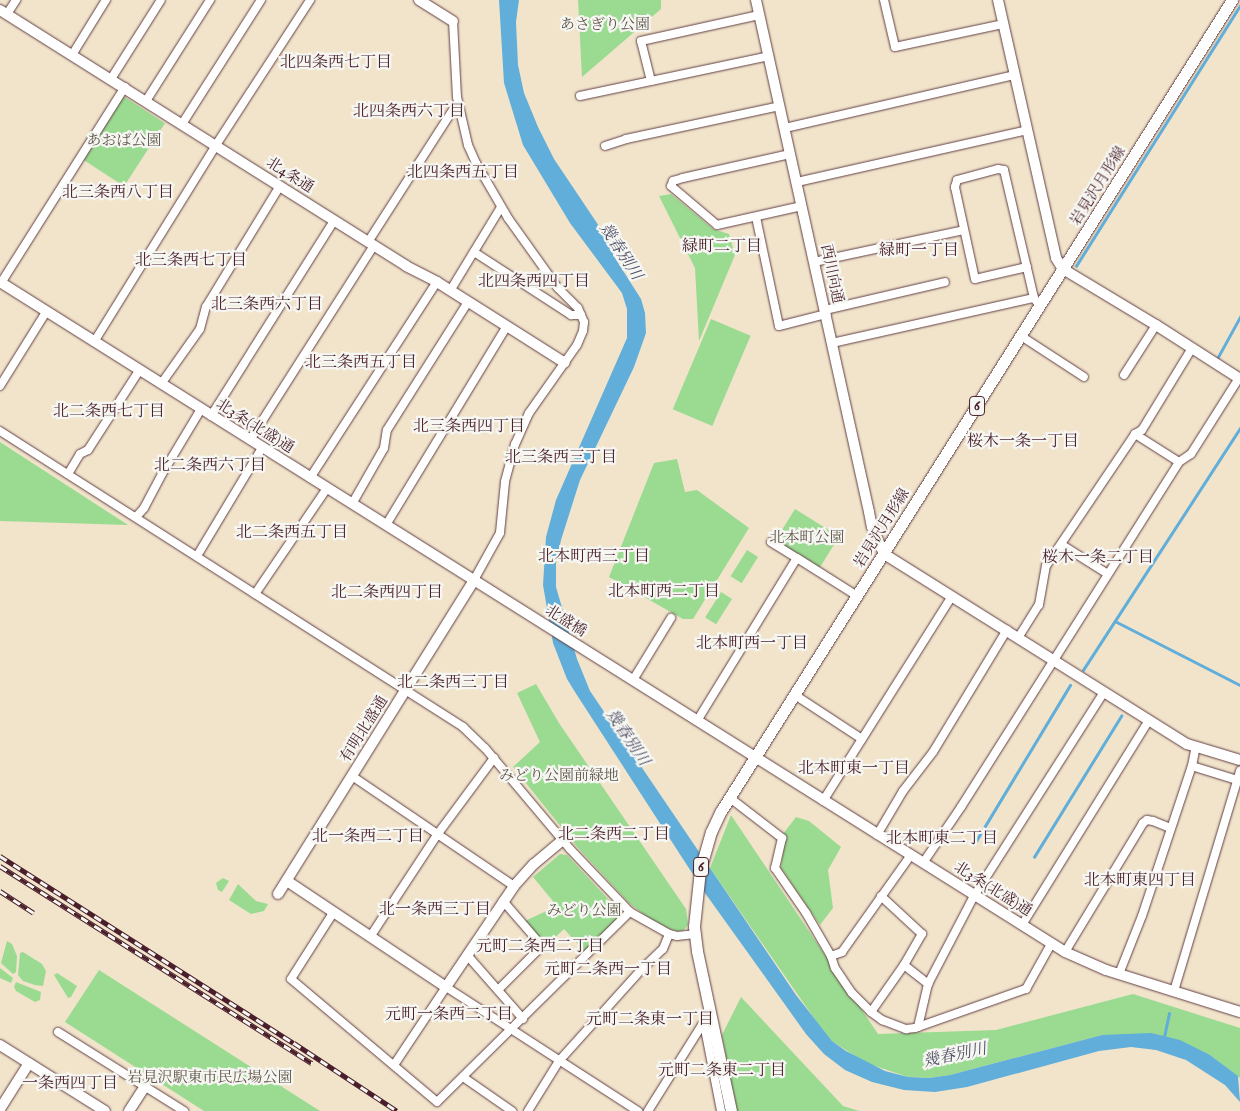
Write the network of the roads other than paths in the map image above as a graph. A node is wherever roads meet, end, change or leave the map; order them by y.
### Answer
1 (16, 0) edge
2 (106, 0) edge
3 (161, 0) edge
4 (210, 0) edge
5 (261, 0) edge
6 (310, 0) edge
7 (419, 0) edge
8 (756, 0) edge
9 (884, 0) edge
10 (998, 0) edge
11 (1232, 0) edge
12 (3, 12) edge
13 (760, 15) junction
14 (453, 21) joint
15 (1003, 24) junction
16 (72, 55) junction
17 (769, 56) junction
18 (1014, 75) junction
19 (111, 79) junction
20 (651, 81) junction
21 (125, 87) junction
22 (580, 96) dead end
23 (146, 101) junction
24 (458, 102) junction
25 (780, 106) junction
26 (182, 124) junction
27 (784, 128) junction
28 (1027, 130) junction
29 (216, 145) junction
30 (605, 146) dead end
31 (790, 154) junction
32 (797, 182) junction
33 (280, 186) junction
34 (802, 206) junction
35 (501, 207) junction
36 (756, 217) junction
37 (334, 220) junction
38 (964, 230) junction
39 (371, 244) junction
40 (474, 252) junction
41 (814, 262) junction
42 (1027, 267) junction
43 (1063, 269) junction
44 (437, 282) junction
45 (945, 282) dead end
46 (1, 283) edge
47 (450, 290) junction
48 (468, 302) junction
49 (1037, 302) junction
50 (46, 312) junction
51 (825, 312) junction
52 (581, 314) junction
53 (1156, 325) junction
54 (507, 326) junction
55 (1021, 336) junction
56 (94, 342) junction
57 (832, 343) junction
58 (1192, 348) junction
59 (565, 363) junction
60 (139, 371) junction
61 (1124, 375) dead end
62 (1084, 377) dead end
63 (1239, 377) edge
64 (161, 384) junction
65 (0, 386) edge
66 (201, 409) junction
67 (211, 416) junction
68 (0, 431) edge
69 (1135, 434) junction
70 (250, 440) junction
71 (262, 448) junction
72 (1179, 462) junction
73 (68, 474) junction
74 (310, 478) junction
75 (327, 488) junction
76 (352, 504) junction
77 (136, 517) junction
78 (386, 525) junction
79 (772, 542) dead end
80 (1062, 545) junction
81 (884, 554) junction
82 (197, 556) junction
83 (797, 558) junction
84 (1108, 574) junction
85 (474, 580) junction
86 (255, 594) junction
87 (496, 594) joint
88 (857, 596) junction
89 (952, 596) junction
90 (671, 618) dead end
91 (1006, 630) junction
92 (1018, 638) junction
93 (1054, 660) junction
94 (621, 673) joint
95 (633, 680) junction
96 (406, 689) junction
97 (1104, 692) junction
98 (795, 695) junction
99 (1150, 720) junction
100 (697, 721) junction
101 (862, 739) junction
102 (1196, 746) junction
103 (494, 758) junction
104 (755, 758) junction
105 (1240, 760) edge
106 (1192, 766) junction
107 (1240, 771) edge
108 (352, 776) junction
109 (1237, 780) junction
110 (730, 798) junction
111 (823, 800) junction
112 (1170, 828) junction
113 (437, 835) junction
114 (878, 835) junction
115 (563, 840) junction
116 (911, 856) junction
117 (923, 863) junction
118 (287, 882) junction
119 (514, 886) junction
120 (278, 894) dead end
121 (881, 896) junction
122 (974, 896) junction
123 (503, 902) junction
124 (630, 912) junction
125 (333, 913) junction
126 (1022, 925) junction
127 (695, 930) junction
128 (669, 934) junction
129 (370, 937) junction
130 (1051, 944) junction
131 (1065, 952) junction
132 (467, 955) junction
133 (831, 956) junction
134 (904, 965) junction
135 (1119, 974) junction
136 (928, 984) junction
137 (446, 986) junction
138 (498, 990) junction
139 (1174, 991) junction
140 (871, 1012) junction
141 (1240, 1012) edge
142 (523, 1019) junction
143 (708, 1023) junction
144 (918, 1027) junction
145 (512, 1030) junction
146 (58, 1032) dead end
147 (0, 1045) edge
148 (559, 1061) junction
149 (29, 1063) junction
150 (394, 1065) junction
151 (463, 1077) junction
152 (145, 1086) junction
153 (0, 1109) edge
154 (105, 1111) edge
155 (130, 1111) edge
156 (184, 1111) edge
157 (512, 1111) edge
158 (528, 1111) edge
159 (638, 1111) edge
160 (648, 1111) edge
161 (721, 1111) edge
162 (731, 1111) edge

1 - 12 street
2 - 16 street
3 - 19 street
4 - 23 street
5 - 26 street
6 - 29 street
7 - 14 street
8 - 13 street, 西川向通
9 - 15 street
10 - 15 street
11 - 43 main road, 岩見沢月形線 / 6
12 - 16 street, 北4条通
13 - 17 street, 西川向通
13 - 20 street
14 - 24 street
15 - 18 street
16 - 19 street, 北4条通
17 - 20 street
17 - 25 street, 西川向通
18 - 27 street
18 - 28 street
19 - 21 street, 北4条通
20 - 22 street
21 - 23 street, 北4条通
21 - 46 street
23 - 26 street, 北4条通
24 - 35 street
24 - 39 street
25 - 27 street, 西川向通
25 - 30 street
26 - 29 street, 北4条通
27 - 31 street, 西川向通
28 - 32 street
28 - 43 street
29 - 33 street, 北4条通
29 - 56 street
31 - 32 street, 西川向通
31 - 36 street
32 - 34 street, 西川向通
33 - 37 street, 北4条通
33 - 64 street
34 - 36 street
34 - 41 street, 西川向通
35 - 40 street
35 - 52 street
36 - 51 street
37 - 39 street, 北4条通
37 - 67 street
38 - 41 street
38 - 42 street
38 - 42 street
39 - 44 street, 北4条通
39 - 70 street
40 - 47 street
40 - 52 street
41 - 51 street, 西川向通
42 - 49 street
43 - 49 main road, 岩見沢月形線 / 6
43 - 53 street
44 - 47 street, 北4条通
44 - 74 street
45 - 51 street
46 - 50 street, 北3条(北盛)通
47 - 48 street, 北4条通
48 - 54 street, 北4条通
48 - 76 street
49 - 55 main road, 岩見沢月形線 / 6
49 - 57 street
50 - 56 street, 北3条(北盛)通
50 - 65 street
51 - 57 street, 西川向通
52 - 59 street
53 - 58 street
53 - 61 street
54 - 59 street, 北4条通
54 - 78 street
55 - 62 street
55 - 81 main road, 岩見沢月形線 / 6
56 - 60 street, 北3条(北盛)通
57 - 81 street, 西川向通
58 - 63 street
58 - 69 street
59 - 85 street
60 - 64 street, 北3条(北盛)通
60 - 73 street
63 - 72 street
64 - 66 street, 北3条(北盛)通
66 - 67 street, 北3条(北盛)通
66 - 77 street
67 - 70 street, 北3条(北盛)通
68 - 73 street
69 - 72 street
69 - 80 street
70 - 71 street, 北3条(北盛)通
71 - 74 street, 北3条(北盛)通
71 - 82 street
72 - 84 street
73 - 77 street
74 - 75 street, 北3条(北盛)通
75 - 76 street, 北3条(北盛)通
75 - 86 street
76 - 78 street, 北3条(北盛)通
77 - 82 street
78 - 85 street, 北3条(北盛)通
79 - 83 street
80 - 84 street
80 - 92 street
81 - 88 main road, 岩見沢月形線 / 6
81 - 89 street
82 - 86 street
83 - 88 street
83 - 100 street
84 - 93 street
85 - 87 street, 北3条(北盛)通
85 - 96 street, 有明北盛通
86 - 96 street
87 - 94 street, 北盛橋
88 - 98 main road, 岩見沢月形線 / 6
89 - 91 street
89 - 101 street
90 - 95 street
91 - 92 street
91 - 114 street
92 - 93 street
93 - 97 street
93 - 117 street
94 - 95 street, 北3条(北盛)通
95 - 100 street, 北3条(北盛)通
96 - 103 street
96 - 108 street, 有明北盛通
97 - 99 street
97 - 122 street
98 - 101 street
98 - 104 main road, 岩見沢月形線 / 6
99 - 102 street
99 - 126 street
100 - 104 street, 北3条(北盛)通
101 - 111 street
102 - 105 street
102 - 106 street
103 - 113 street
103 - 115 street
104 - 110 main road, 岩見沢月形線 / 6
104 - 111 street, 北3条(北盛)通
106 - 109 street
106 - 112 street
107 - 109 street
108 - 113 street
108 - 118 street, 有明北盛通
109 - 139 street
110 - 127 main road, 岩見沢月形線 / 6
110 - 133 street
111 - 114 street, 北3条(北盛)通
112 - 131 street
112 - 135 street
113 - 119 street
113 - 129 street
114 - 116 street, 北3条(北盛)通
115 - 119 street
115 - 124 street
116 - 117 street, 北3条(北盛)通
116 - 121 street
117 - 122 street, 北3条(北盛)通
118 - 120 street, 有明北盛通
118 - 125 street
119 - 123 street
121 - 133 street
121 - 134 street
122 - 126 street, 北3条(北盛)通
122 - 136 street
123 - 132 street
123 - 138 street
124 - 128 street
124 - 142 street
125 - 129 street
125 - 150 street
126 - 130 street, 北3条(北盛)通
127 - 128 street
127 - 143 main road, 岩見沢月形線 / 6
128 - 148 street
129 - 137 street
130 - 131 street, 北3条(北盛)通
130 - 144 street
131 - 135 street, 北3条(北盛)通
132 - 137 street
132 - 138 street
133 - 140 street
134 - 136 street
134 - 140 street
135 - 139 street, 北3条(北盛)通
136 - 144 street
137 - 145 street
137 - 150 street
138 - 142 street
139 - 141 street, 北3条(北盛)通
140 - 144 street
142 - 145 street
143 - 160 street
143 - 161 street
143 - 162 main road, 岩見沢月形線 / 6
145 - 148 street
145 - 151 street
146 - 152 street
147 - 149 street
148 - 158 street
148 - 159 street
149 - 153 street
149 - 154 street
150 - 151 street
151 - 157 street
152 - 155 street
152 - 156 street

